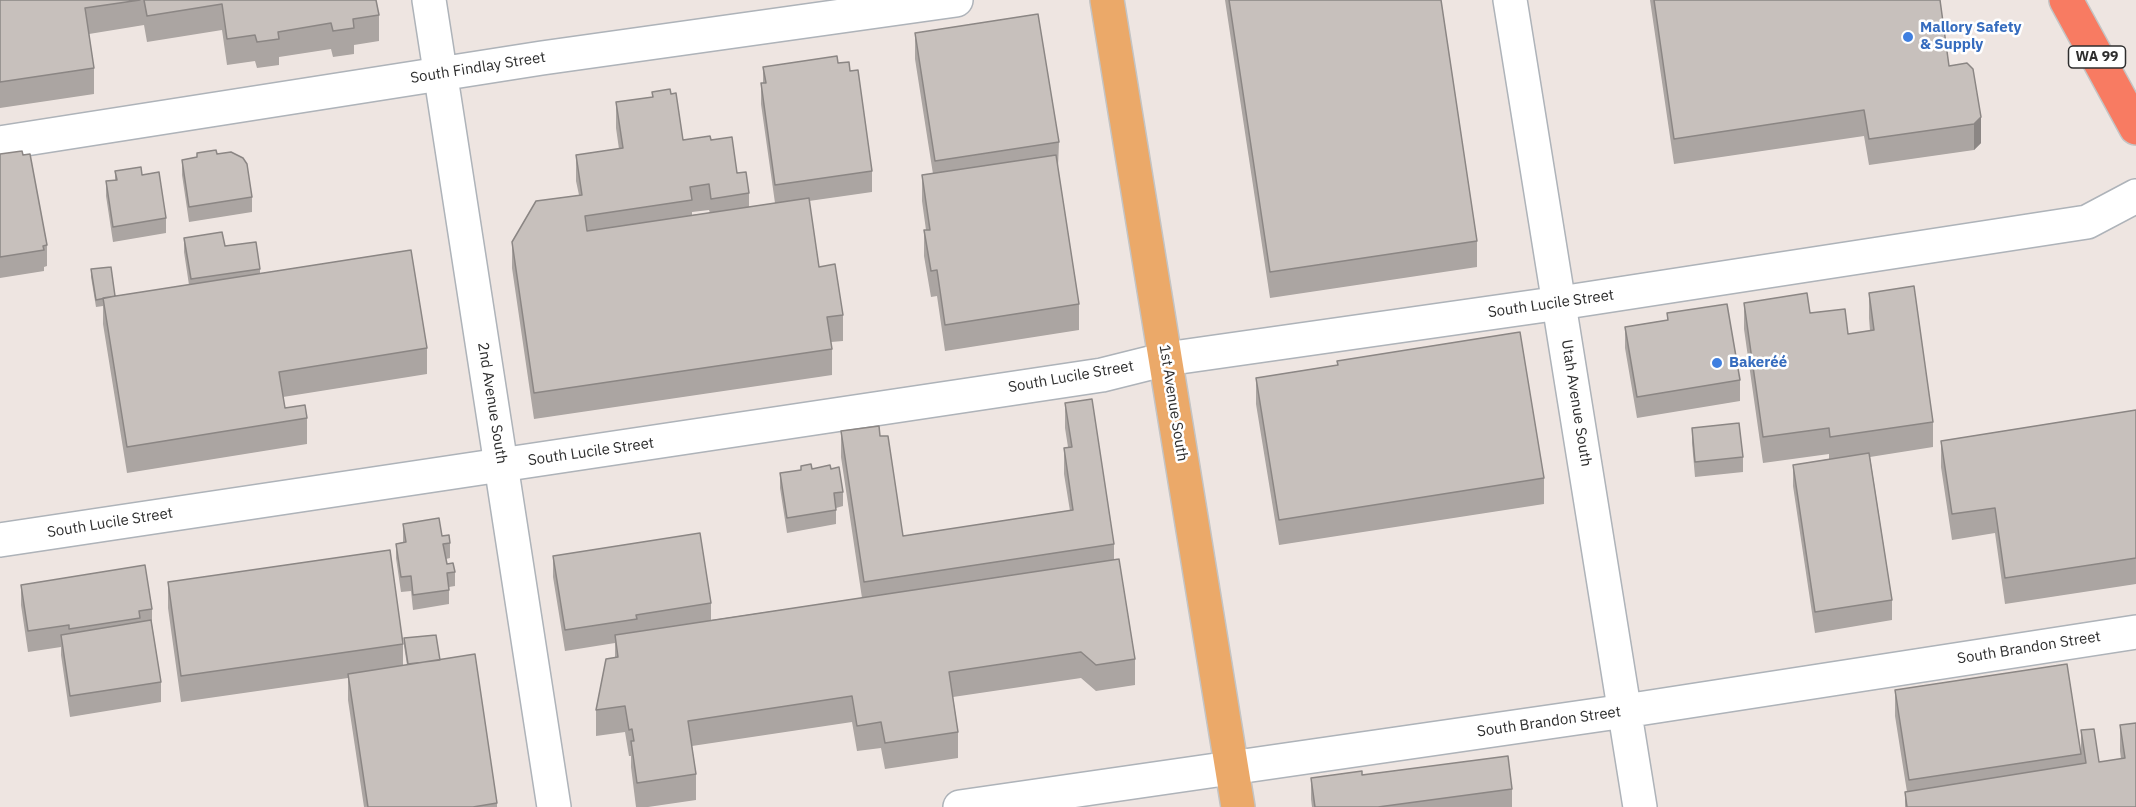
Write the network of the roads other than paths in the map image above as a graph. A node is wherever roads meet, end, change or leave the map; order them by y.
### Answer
1 (429, 0) edge
2 (956, 0) edge
3 (1107, 0) edge
4 (1510, 0) edge
5 (2066, 0) edge
6 (440, 74) junction
7 (2136, 128) edge
8 (0, 143) edge
9 (2136, 196) edge
10 (1560, 303) junction
11 (1166, 359) junction
12 (501, 464) junction
13 (0, 540) edge
14 (2136, 632) edge
15 (1625, 711) junction
16 (1232, 768) junction
17 (554, 807) edge
18 (960, 807) edge
19 (1238, 807) edge
20 (1640, 807) edge

1 - 6 street, 2nd Avenue South
2 - 6 street, South Findlay Street
3 - 11 main road, 1st Avenue South
4 - 10 street, Utah Avenue South
5 - 7 highway, WA 99
6 - 8 street, South Findlay Street
6 - 12 street, 2nd Avenue South
9 - 10 street, South Lucile Street
10 - 11 street, South Lucile Street
10 - 15 street, Utah Avenue South
11 - 12 street, South Lucile Street
11 - 16 main road, 1st Avenue South
12 - 13 street, South Lucile Street
12 - 17 street, 2nd Avenue South
14 - 15 street, South Brandon Street
15 - 16 street, South Brandon Street
15 - 20 street, Utah Avenue South
16 - 18 street, South Brandon Street
16 - 19 main road, 1st Avenue South

